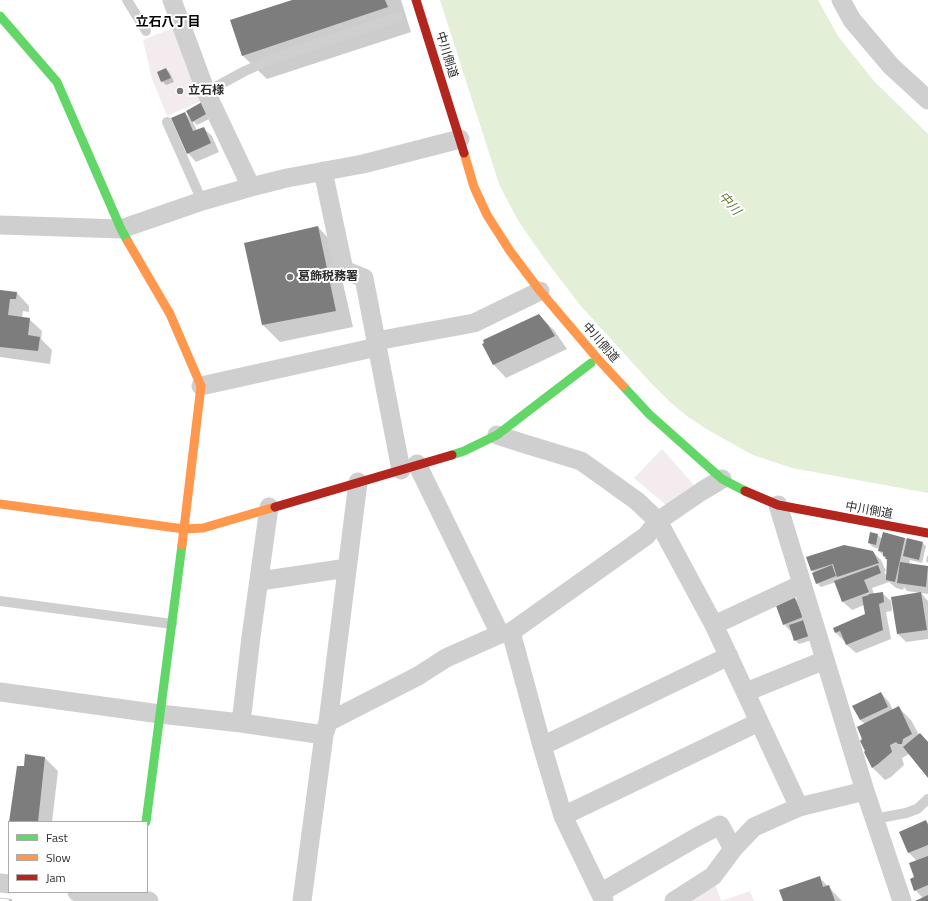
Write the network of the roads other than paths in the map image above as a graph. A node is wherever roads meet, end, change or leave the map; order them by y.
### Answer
1 (126, 0) edge
2 (172, 0) edge
3 (416, 0) edge
4 (841, 0) edge
5 (0, 16) edge
6 (398, 17) dead end
7 (146, 31) dead end
8 (206, 92) junction
9 (928, 100) edge
10 (167, 122) dead end
11 (460, 140) junction
12 (324, 171) junction
13 (251, 187) junction
14 (202, 201) junction
15 (0, 225) edge
16 (121, 229) junction
17 (540, 290) junction
18 (376, 344) junction
19 (594, 361) junction
20 (201, 386) junction
21 (497, 435) junction
22 (409, 467) junction
23 (722, 479) junction
24 (358, 482) junction
25 (0, 504) edge
26 (778, 505) junction
27 (269, 507) junction
28 (658, 521) junction
29 (184, 529) junction
30 (928, 533) edge
31 (347, 568) junction
32 (260, 581) junction
33 (802, 584) junction
34 (0, 601) edge
35 (172, 624) junction
36 (714, 625) junction
37 (506, 633) junction
38 (729, 656) junction
39 (825, 660) junction
40 (0, 692) edge
41 (746, 692) junction
42 (160, 714) junction
43 (759, 722) junction
44 (241, 723) junction
45 (326, 728) junction
46 (542, 746) junction
47 (865, 791) junction
48 (928, 799) edge
49 (799, 807) junction
50 (563, 816) junction
51 (874, 818) junction
52 (146, 821) edge
53 (732, 849) junction
54 (88, 893) edge
55 (602, 897) edge
56 (140, 898) edge
57 (302, 901) edge
58 (674, 901) edge
59 (902, 901) edge

1 - 7 lane
2 - 8 street
3 - 11 street, 中川側道
4 - 9 street
5 - 16 street
6 - 8 lane
8 - 13 street
10 - 14 lane
11 - 12 street
11 - 17 street, 中川側道
12 - 13 street
12 - 18 street
13 - 14 street
14 - 16 street
15 - 16 street
16 - 20 street
17 - 18 street
17 - 19 street, 中川側道
18 - 20 street
18 - 22 street
19 - 21 street
19 - 23 street, 中川側道
20 - 29 street
21 - 22 street
21 - 28 street
22 - 24 street
22 - 37 street
23 - 26 street, 中川側道
23 - 28 street
24 - 27 street
24 - 31 street
25 - 29 street
26 - 30 street, 中川側道
26 - 33 street
27 - 29 street
27 - 32 street
28 - 36 street
28 - 37 street
29 - 35 street
31 - 32 street
31 - 45 street
32 - 44 street
33 - 36 street
33 - 39 street
34 - 35 lane
35 - 42 street
36 - 38 street
37 - 45 street
37 - 46 street
38 - 41 street
38 - 46 street
39 - 41 street
39 - 47 street
40 - 42 street
41 - 43 street
42 - 44 street
42 - 52 street
43 - 49 street
43 - 50 street
44 - 45 street
45 - 57 street
46 - 50 street
47 - 49 street
47 - 51 street
48 - 51 lane
49 - 53 street
50 - 55 street
51 - 59 street
53 - 55 street
53 - 58 street
54 - 56 street

